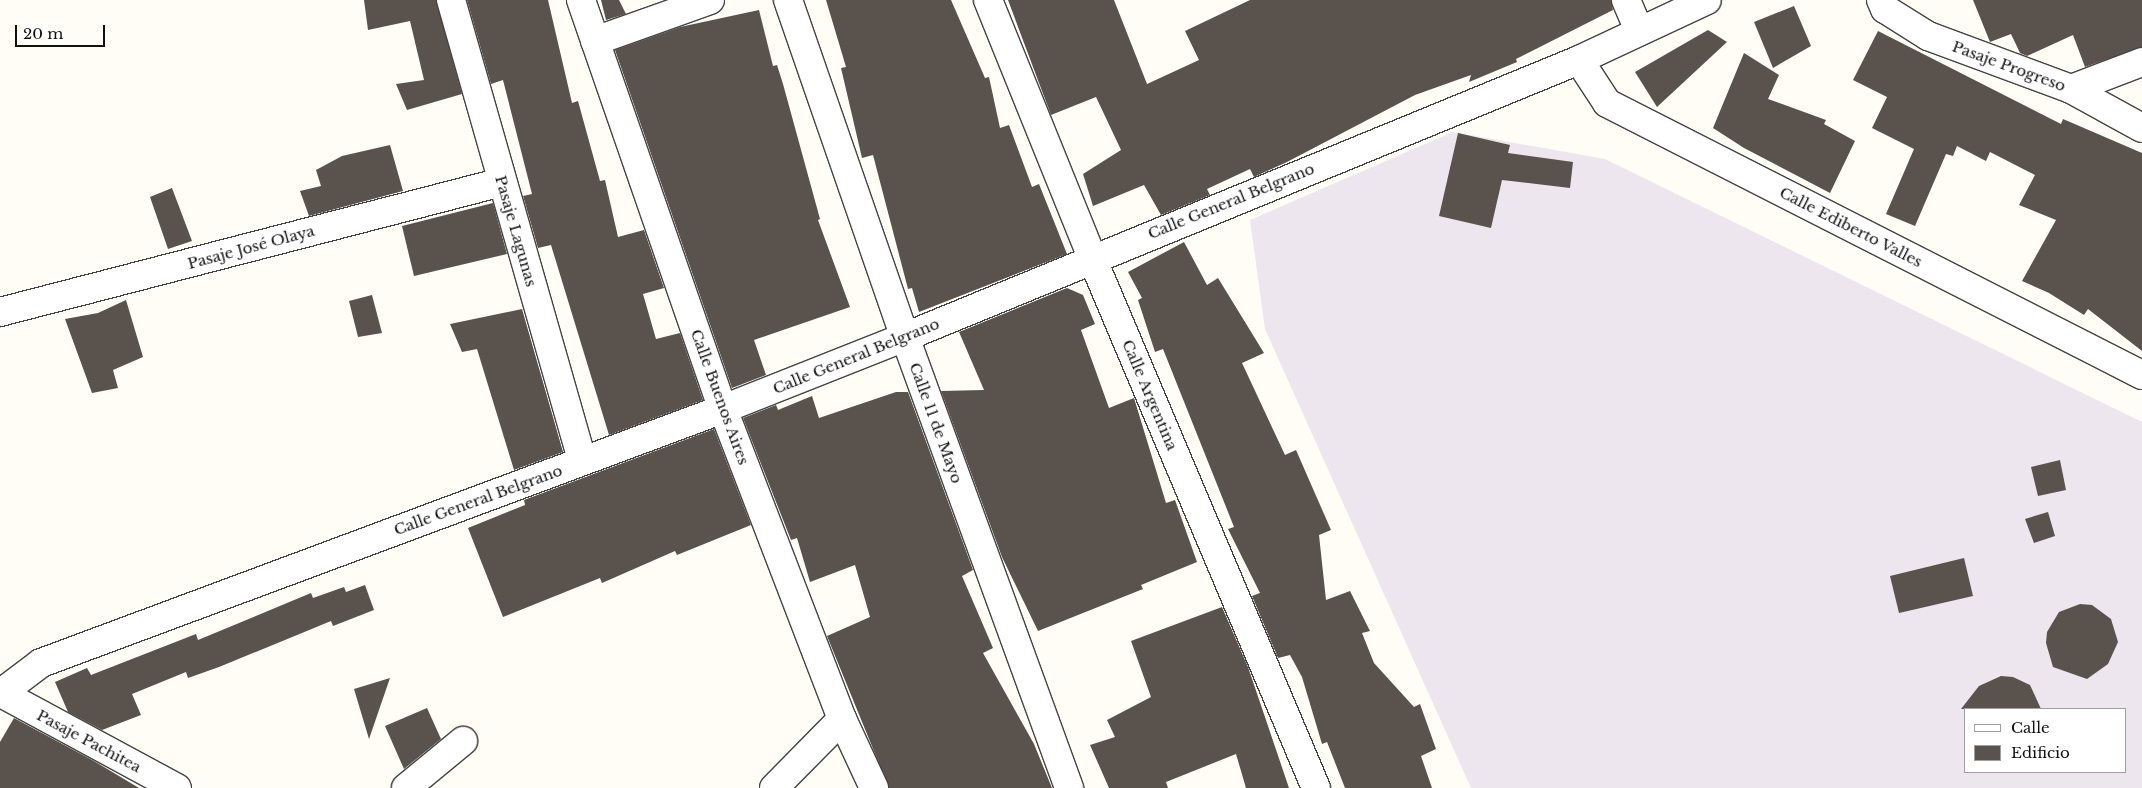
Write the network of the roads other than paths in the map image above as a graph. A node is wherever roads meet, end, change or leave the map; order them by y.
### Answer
1 (452, 0) edge
2 (580, 0) edge
3 (710, 0) edge
4 (788, 0) edge
5 (988, 0) edge
6 (1626, 0) edge
7 (1707, 0) edge
8 (1882, 0) edge
9 (1639, 31) junction
10 (595, 41) junction
11 (1579, 60) junction
12 (2142, 62) edge
13 (2071, 89) junction
14 (2142, 128) edge
15 (502, 182) junction
16 (1092, 258) junction
17 (0, 312) edge
18 (905, 337) junction
19 (2142, 375) edge
20 (723, 409) junction
21 (582, 462) junction
22 (0, 694) edge
23 (842, 718) junction
24 (463, 741) dead end
25 (177, 788) edge
26 (406, 788) edge
27 (774, 788) edge
28 (874, 788) edge
29 (1069, 788) edge
30 (1316, 788) edge

1 - 15 street, Pasaje Lagunas
2 - 10 street, Calle Buenos Aires
3 - 10 street
4 - 18 street, Calle 11 de Mayo
5 - 16 street, Calle Argentina
6 - 9 street
7 - 9 street, Calle General Belgrano
8 - 13 street, Pasaje Progreso
9 - 11 street, Calle General Belgrano
10 - 20 street, Calle Buenos Aires
11 - 16 street, Calle General Belgrano
11 - 19 street, Calle Ediberto Valles
12 - 13 street
13 - 14 street, Pasaje Progreso
15 - 17 street, Pasaje José Olaya
15 - 21 street, Pasaje Lagunas
16 - 18 street, Calle General Belgrano
16 - 30 street, Calle Argentina
18 - 20 street, Calle General Belgrano
18 - 29 street, Calle 11 de Mayo
20 - 21 street, Calle General Belgrano
20 - 23 street, Calle Buenos Aires
21 - 22 street, Calle General Belgrano
22 - 25 street, Pasaje Pachitea
23 - 27 street
23 - 28 street, Calle Buenos Aires
24 - 26 street

